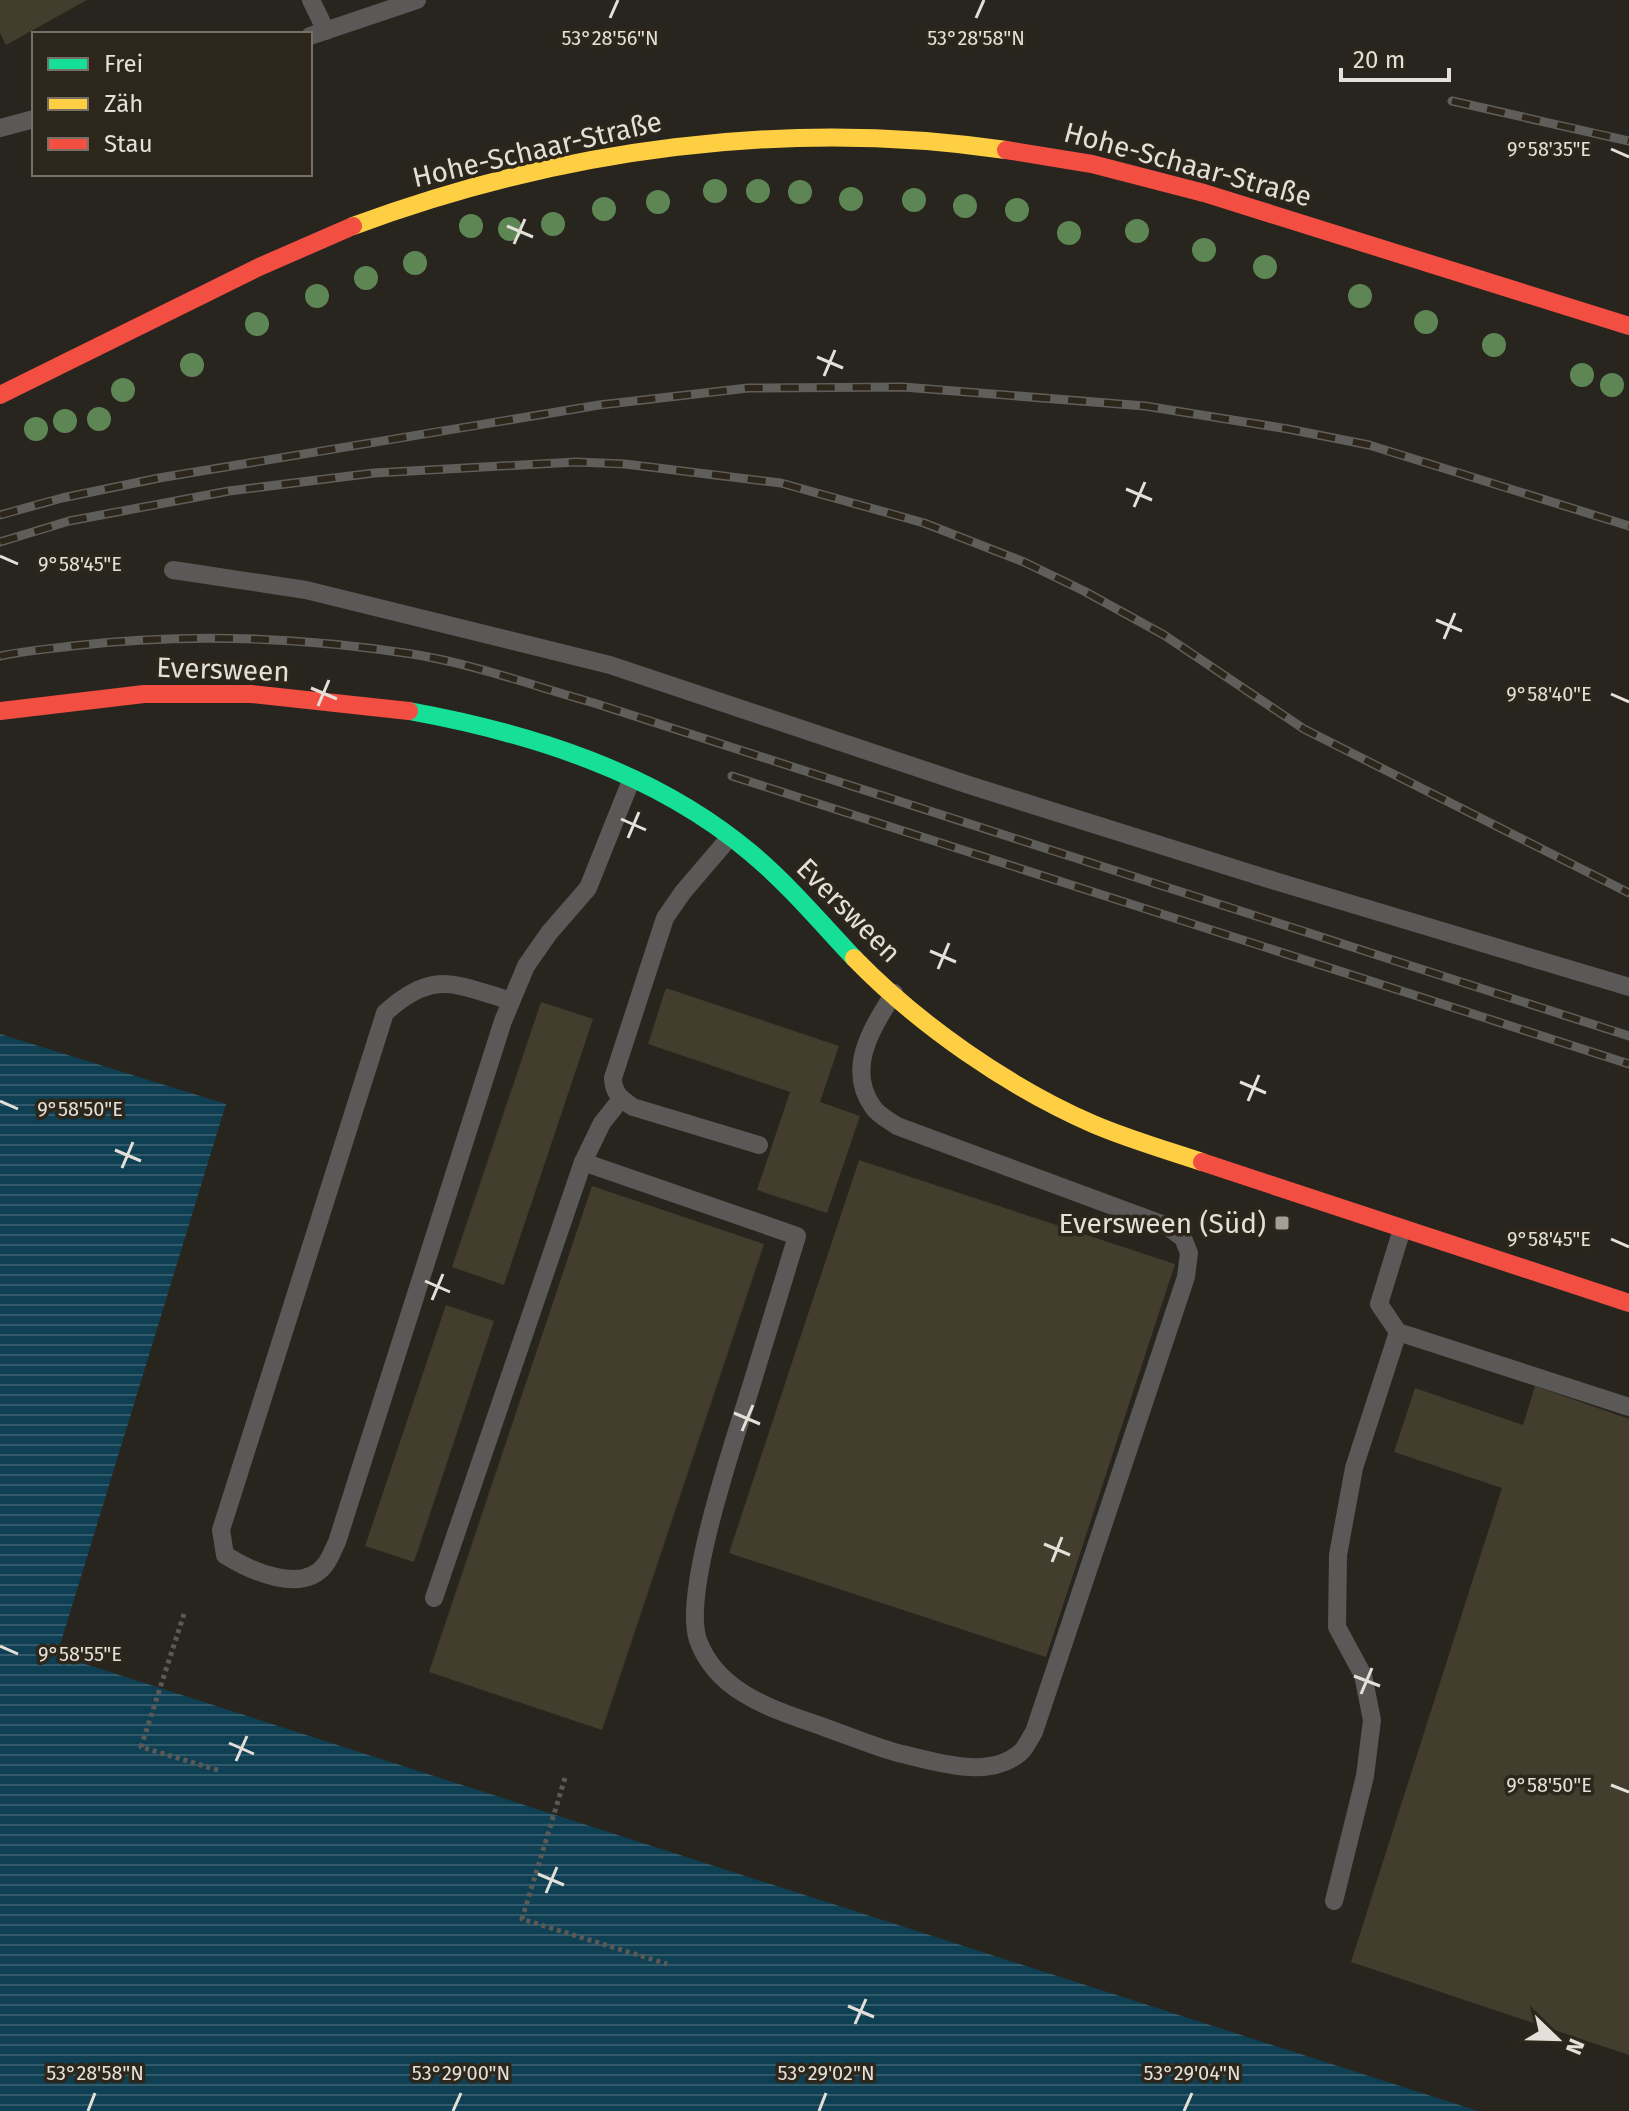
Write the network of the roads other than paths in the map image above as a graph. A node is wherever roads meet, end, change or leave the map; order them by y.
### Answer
1 (311, 0) edge
2 (417, 0) edge
3 (318, 33) edge
4 (32, 120) edge
5 (0, 128) edge
6 (1629, 326) edge
7 (0, 395) edge
8 (173, 570) dead end
9 (0, 711) edge
10 (632, 778) junction
11 (730, 837) junction
12 (1629, 987) edge
13 (894, 993) junction
14 (511, 1001) junction
15 (621, 1099) junction
16 (759, 1145) dead end
17 (583, 1162) junction
18 (1402, 1229) junction
19 (1629, 1303) edge
20 (1398, 1332) junction
21 (1629, 1407) edge
22 (434, 1598) dead end
23 (1334, 1901) dead end

1 - 3 lane
2 - 3 lane
4 - 5 lane
6 - 7 street, Hohe-Schaar-Straße
8 - 12 lane
9 - 10 street, Eversween
10 - 11 street, Eversween
10 - 14 lane
11 - 13 street, Eversween
11 - 15 lane
13 - 17 lane
13 - 18 street, Eversween
14 - 14 lane
15 - 16 lane
15 - 17 lane
17 - 22 lane
18 - 19 street, Eversween
18 - 20 lane
20 - 21 lane
20 - 23 lane

